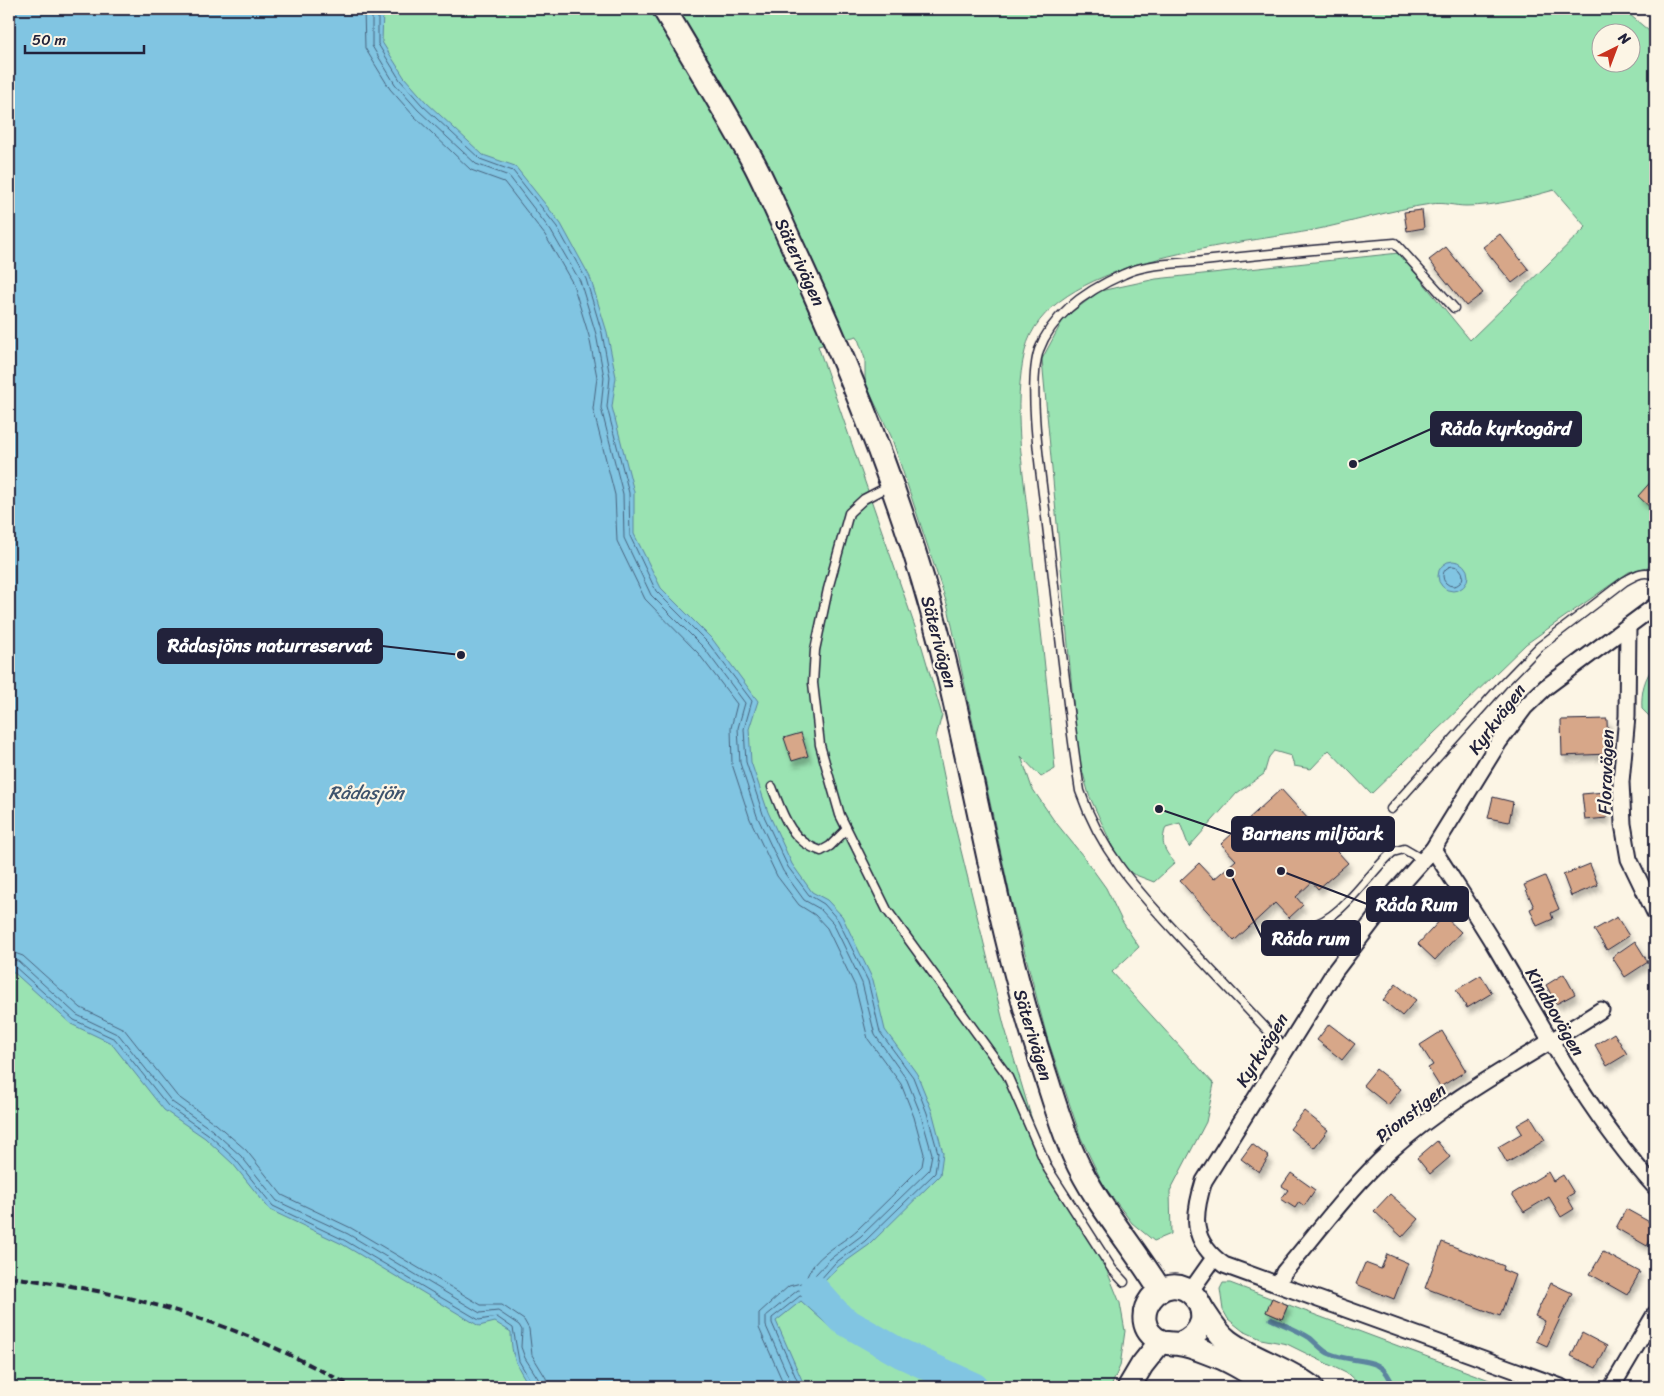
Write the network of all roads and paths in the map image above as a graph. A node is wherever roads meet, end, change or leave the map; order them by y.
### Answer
1 (664, 9) edge
2 (1454, 308) dead end
3 (891, 486) junction
4 (1655, 575) edge
5 (1655, 606) edge
6 (1628, 626) junction
7 (772, 787) dead end
8 (1391, 808) dead end
9 (846, 830) junction
10 (1428, 854) junction
11 (1655, 913) edge
12 (1309, 926) dead end
13 (1601, 1010) dead end
14 (1550, 1043) junction
15 (1285, 1049) junction
16 (1655, 1188) edge
17 (1214, 1258) junction
18 (1124, 1282) dead end
19 (1279, 1283) junction
20 (1160, 1290) junction
21 (1195, 1299) junction
22 (1655, 1314) edge
23 (1170, 1343) junction
24 (1129, 1387) edge
25 (1272, 1387) edge
26 (1311, 1387) edge
27 (1561, 1387) edge
28 (1612, 1387) edge

1 - 3 street, Säterivägen
2 - 15 lane
3 - 9 lane
3 - 20 street, Säterivägen
4 - 8 lane
5 - 6 street, Kyrkvägen
6 - 10 street, Kyrkvägen
6 - 11 street, Floravägen
7 - 9 lane
9 - 18 lane
10 - 12 lane
10 - 14 street, Kindbovägen
10 - 15 street, Kyrkvägen
13 - 14 street, Pionstigen
14 - 16 street, Kindbovägen
14 - 19 street, Pionstigen
15 - 17 street, Kyrkvägen
17 - 19 street, Kyrkvägen
17 - 21 street
19 - 27 street, Kyrkvägen
20 - 21 street
20 - 23 street
21 - 23 street
21 - 26 street
22 - 28 street
23 - 24 street
23 - 25 street

